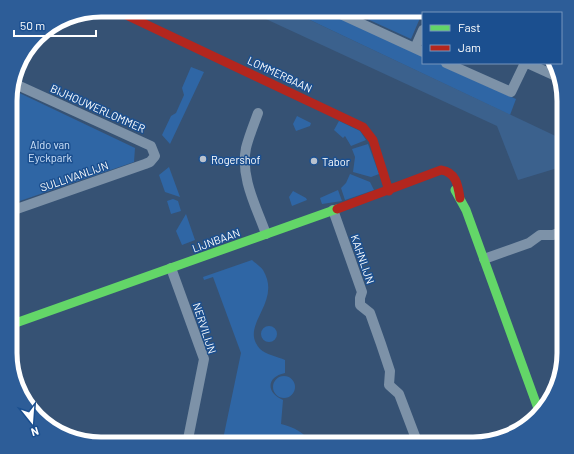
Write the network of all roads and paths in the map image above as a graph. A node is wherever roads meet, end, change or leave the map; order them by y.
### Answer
1 (130, 17) edge
2 (347, 17) edge
3 (422, 35) edge
4 (419, 50) edge
5 (448, 64) edge
6 (525, 64) edge
7 (528, 64) edge
8 (553, 75) edge
9 (19, 86) edge
10 (258, 113) dead end
11 (146, 164) joint
12 (390, 191) junction
13 (17, 208) edge
14 (333, 210) junction
15 (266, 234) junction
16 (557, 234) edge
17 (484, 259) junction
18 (171, 268) junction
19 (17, 324) edge
20 (537, 407) edge
21 (188, 437) edge
22 (415, 437) edge

1 - 12 street, LOMMERBAAN
2 - 4 street
3 - 4 street
5 - 6 street
7 - 8 street
9 - 11 street, BIJHOUWERLOMMER
10 - 15 street
11 - 13 street, SULLIVANLIJN
12 - 14 street, LIJNBAAN
12 - 17 street, LIJNBAAN
14 - 15 street, LIJNBAAN
14 - 22 street, KAHNLIJN
15 - 18 street, LIJNBAAN
16 - 17 street
17 - 20 street, LIJNBAAN
18 - 19 street, LIJNBAAN
18 - 21 street, NERVILIJN

